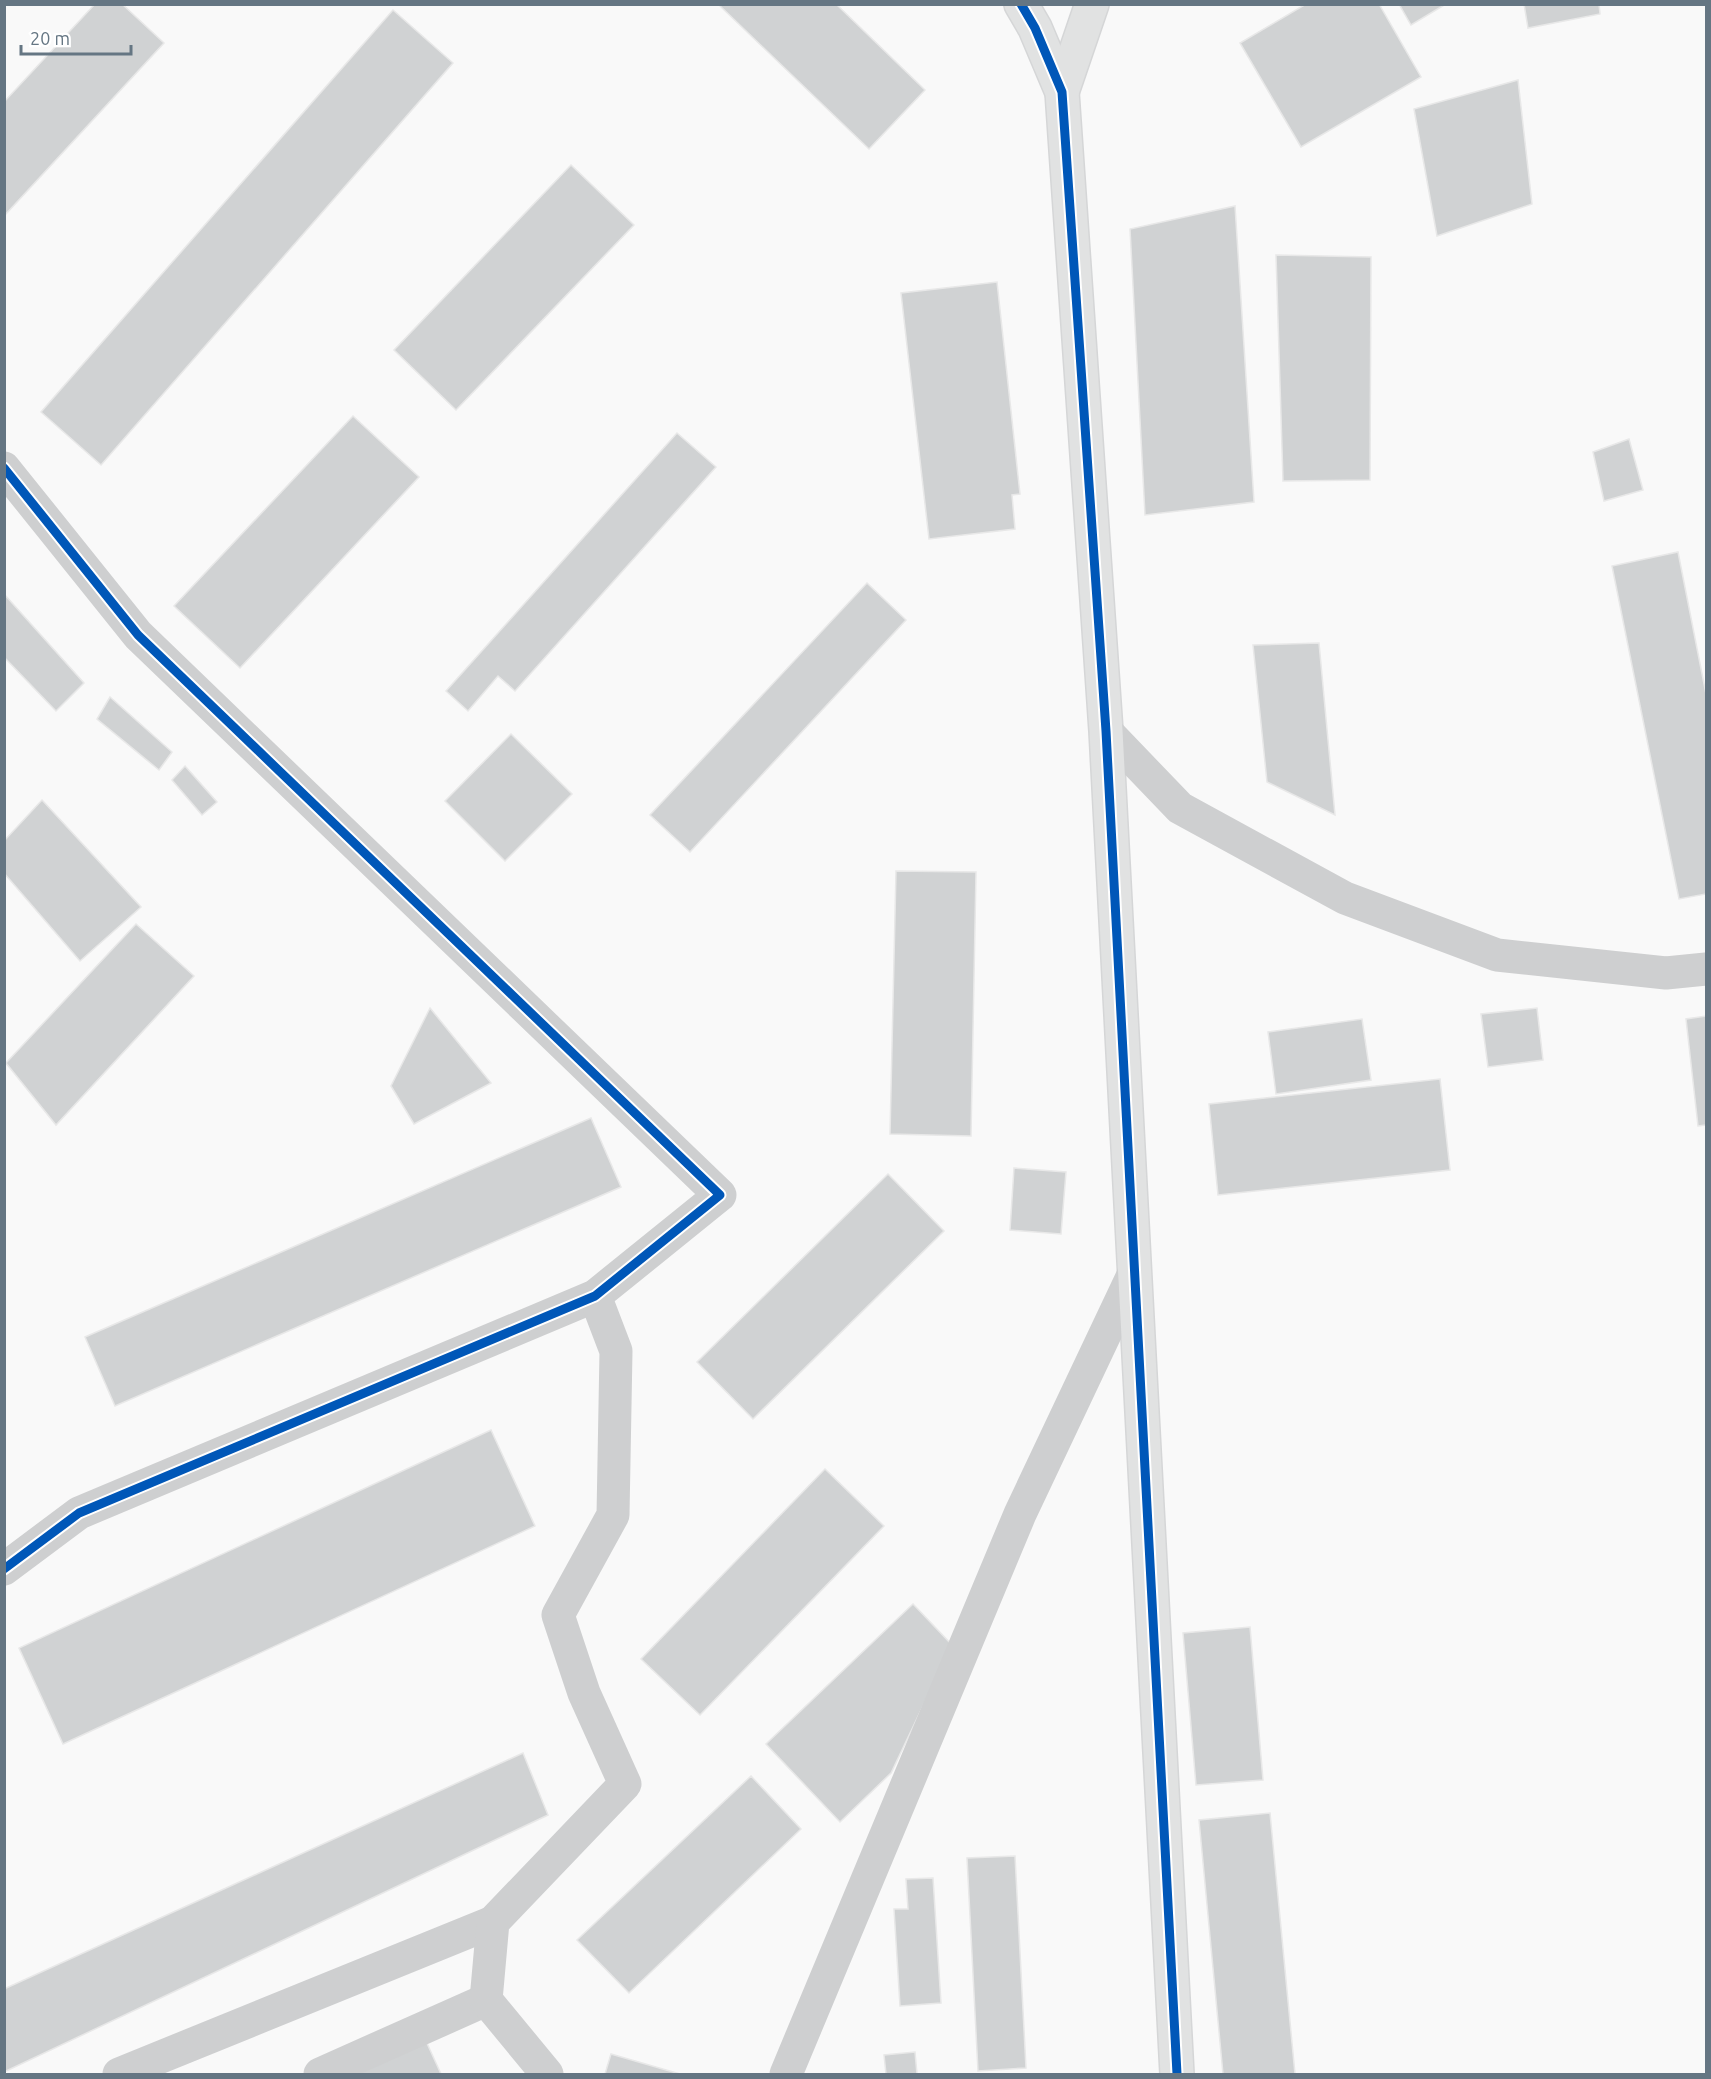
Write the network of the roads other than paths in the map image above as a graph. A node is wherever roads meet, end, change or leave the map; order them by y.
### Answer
1 (1021, 4) edge
2 (1092, 4) edge
3 (1062, 92) junction
4 (4, 468) edge
5 (1106, 731) junction
6 (1707, 969) edge
7 (1134, 1273) junction
8 (595, 1296) junction
9 (4, 1569) edge
10 (493, 1922) junction
11 (486, 2000) junction
12 (119, 2074) edge
13 (320, 2074) edge
14 (547, 2074) edge
15 (786, 2074) edge
16 (1178, 2074) edge

1 - 3 street
2 - 3 street
3 - 5 street
4 - 8 street
5 - 6 street
5 - 7 street
7 - 15 street
7 - 16 street
8 - 9 street
8 - 10 street
10 - 11 street
10 - 12 street
11 - 13 street
11 - 14 street

